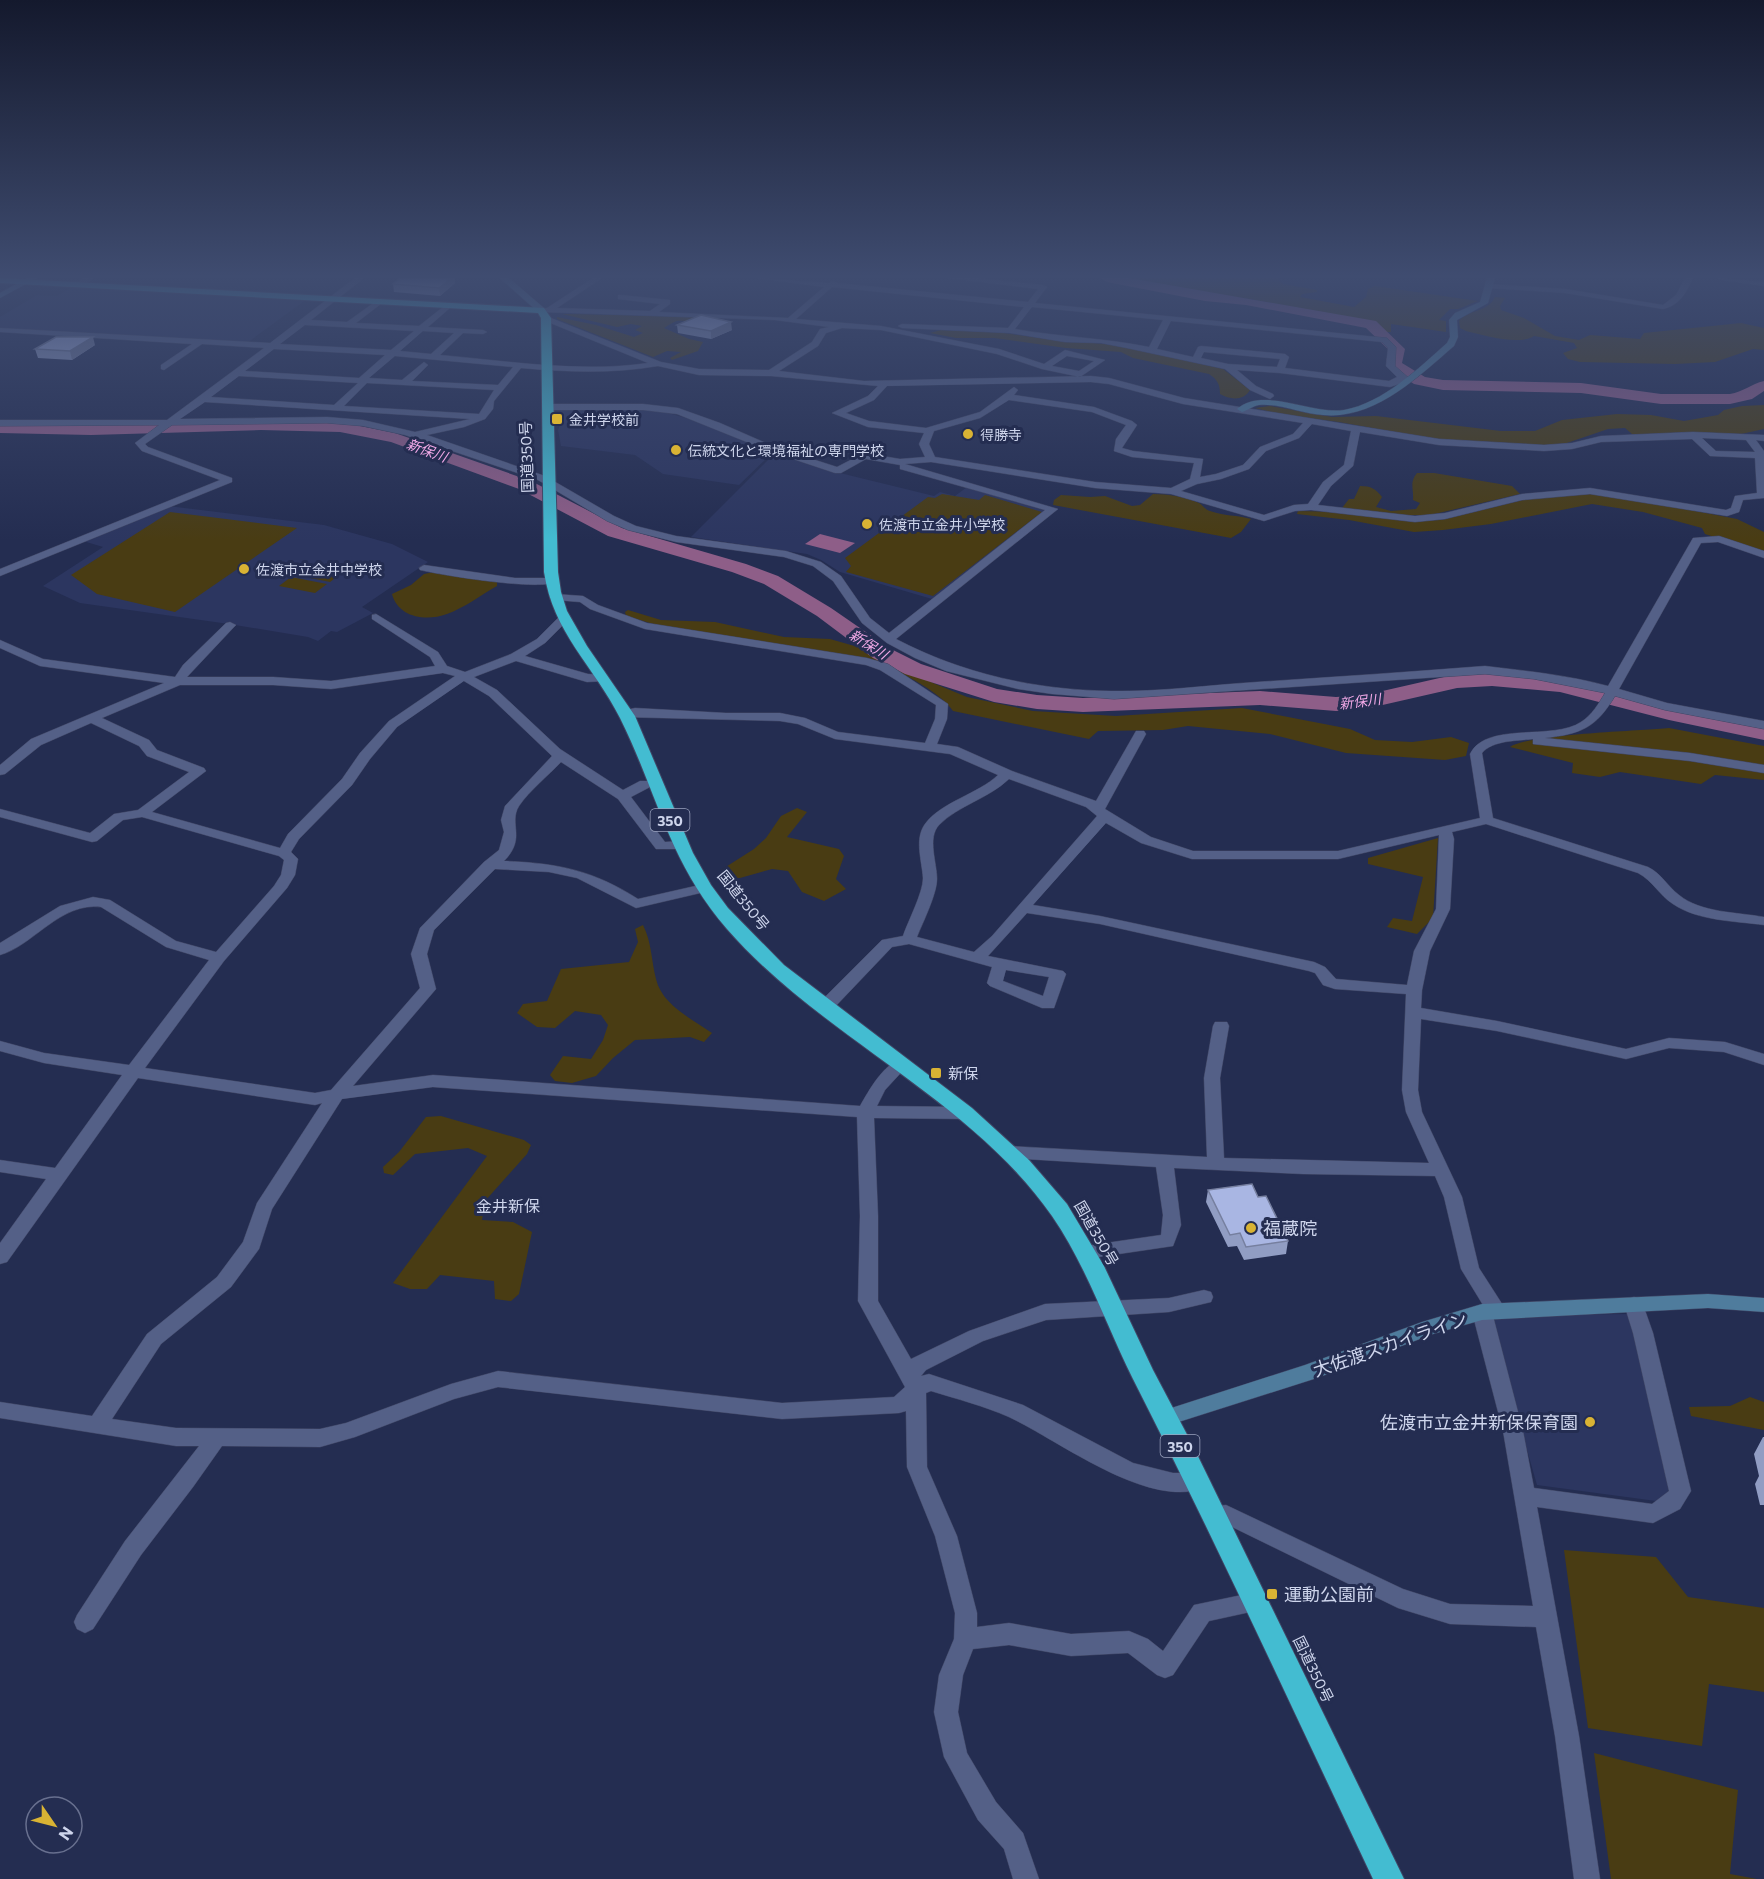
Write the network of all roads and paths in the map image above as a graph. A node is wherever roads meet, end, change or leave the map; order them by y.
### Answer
1 (247, 366) edge
2 (379, 366) edge
3 (423, 366) edge
4 (518, 366) joint
5 (645, 366) edge
6 (669, 366) edge
7 (782, 366) edge
8 (1041, 366) edge
9 (1092, 366) edge
10 (1223, 366) edge
11 (1282, 366) edge
12 (1390, 366) edge
13 (1425, 366) edge
14 (548, 367) junction
15 (1045, 367) joint
16 (1228, 367) junction
17 (1280, 370) junction
18 (238, 373) junction
19 (771, 373) junction
20 (1080, 374) junction
21 (1411, 377) junction
22 (1092, 379) junction
23 (364, 380) junction
24 (1022, 381) junction
25 (404, 383) junction
26 (884, 383) junction
27 (500, 388) junction
28 (1270, 396) dead end
29 (1008, 397) junction
30 (203, 399) junction
31 (547, 407) junction
32 (336, 408) junction
33 (1242, 409) junction
34 (482, 417) junction
35 (1310, 421) junction
36 (171, 422) junction
37 (0, 423) edge
38 (1356, 428) junction
39 (929, 431) junction
40 (415, 434) junction
41 (1693, 435) junction
42 (1748, 436) junction
43 (1764, 438) edge
44 (1760, 455) junction
45 (859, 459) junction
46 (932, 459) junction
47 (1194, 481) junction
48 (550, 484) junction
49 (1172, 491) junction
50 (1763, 495) edge
51 (1311, 507) junction
52 (1764, 555) edge
53 (424, 568) dead end
54 (0, 573) edge
55 (553, 589) junction
56 (376, 617) dead end
57 (564, 618) junction
58 (230, 624) dead end
59 (890, 638) junction
60 (0, 644) edge
61 (515, 657) junction
62 (443, 669) junction
63 (464, 676) junction
64 (602, 678) junction
65 (178, 681) junction
66 (1611, 690) junction
67 (626, 714) junction
68 (93, 719) junction
69 (1764, 725) edge
70 (1140, 734) dead end
71 (1514, 737) junction
72 (929, 747) junction
73 (560, 755) junction
74 (1764, 769) edge
75 (0, 771) edge
76 (1007, 774) junction
77 (645, 784) dead end
78 (624, 796) junction
79 (0, 813) edge
80 (142, 813) junction
81 (1102, 813) junction
82 (1487, 820) junction
83 (1445, 831) junction
84 (680, 844) junction
85 (284, 853) junction
86 (489, 865) junction
87 (704, 888) junction
88 (1023, 908) junction
89 (1764, 921) edge
90 (909, 939) junction
91 (0, 950) edge
92 (219, 958) junction
93 (977, 958) junction
94 (1000, 964) dead end
95 (1414, 990) junction
96 (826, 1006) junction
97 (1412, 1012) junction
98 (1221, 1026) dead end
99 (0, 1046) edge
100 (1764, 1060) edge
101 (901, 1064) junction
102 (134, 1071) junction
103 (337, 1094) junction
104 (865, 1112) junction
105 (965, 1113) junction
106 (1009, 1152) junction
107 (1164, 1161) junction
108 (1216, 1164) junction
109 (0, 1167) edge
110 (1441, 1170) junction
111 (59, 1175) junction
112 (1085, 1252) junction
113 (0, 1257) edge
114 (1204, 1297) dead end
115 (1634, 1304) junction
116 (1764, 1305) edge
117 (1112, 1309) junction
118 (1489, 1311) junction
119 (913, 1381) junction
120 (0, 1410) edge
121 (1166, 1418) junction
122 (97, 1425) junction
123 (216, 1438) junction
124 (1197, 1482) junction
125 (1525, 1496) junction
126 (1213, 1514) junction
127 (1256, 1602) junction
128 (1546, 1617) junction
129 (85, 1622) dead end
130 (965, 1640) junction
131 (1026, 1879) edge
132 (1389, 1879) edge
133 (1587, 1879) edge

1 - 18 street
2 - 23 street
3 - 25 street
4 - 14 street
4 - 27 street
5 - 14 street
6 - 19 street
7 - 19 street
8 - 15 street
9 - 20 street
10 - 16 street
11 - 17 street
12 - 21 street
13 - 21 street
14 - 31 highway, 国道350号 / 350
15 - 20 street
16 - 17 street
16 - 28 street
17 - 21 street
18 - 23 street
18 - 30 street
19 - 26 street
20 - 22 street
21 - 33 street
22 - 24 street
22 - 33 street
23 - 25 street
23 - 32 street
24 - 26 street
24 - 29 street
25 - 27 street
26 - 39 street
27 - 34 street
29 - 39 street
29 - 47 street
30 - 32 street
30 - 36 street
31 - 45 street
31 - 48 highway, 国道350号 / 350
32 - 34 street
33 - 35 street
34 - 40 street
35 - 38 street
35 - 47 street
36 - 37 street
36 - 40 street
36 - 54 street
38 - 41 street
38 - 51 street
39 - 46 street
40 - 48 street
41 - 42 street
41 - 44 street
42 - 43 street
42 - 44 street
44 - 50 street
45 - 46 street
45 - 59 street
46 - 49 street
47 - 49 street
48 - 55 highway, 国道350号 / 350
48 - 59 street
49 - 51 street
50 - 51 street
52 - 66 street
53 - 55 street
55 - 57 highway, 国道350号 / 350
55 - 72 street
56 - 62 street
57 - 61 street
57 - 64 highway, 国道350号 / 350
58 - 65 street
59 - 66 street
60 - 65 street
61 - 63 street
61 - 64 street
62 - 63 street
62 - 65 street
63 - 73 street
63 - 85 street
64 - 67 highway, 国道350号 / 350
65 - 68 street
66 - 69 street
66 - 71 street
67 - 72 street
67 - 84 highway, 国道350号 / 350
68 - 75 street
68 - 80 street
70 - 81 street
71 - 74 street
71 - 82 street
72 - 76 street
73 - 78 street
73 - 86 street
76 - 81 street
76 - 90 street
77 - 78 street
78 - 84 street
79 - 80 street
80 - 85 street
81 - 83 street
81 - 88 street
82 - 83 street
82 - 89 street
83 - 95 street
84 - 87 highway, 国道350号 / 350
85 - 92 street
86 - 87 street
86 - 103 street
87 - 96 highway, 国道350号 / 350
88 - 93 street
88 - 95 street
90 - 93 street
90 - 96 street
91 - 92 street
92 - 102 street
93 - 94 street
95 - 97 street
96 - 101 highway, 国道350号 / 350
97 - 100 street
97 - 110 street
98 - 108 street
99 - 102 street
101 - 104 street
101 - 105 highway, 国道350号 / 350
102 - 103 street
102 - 111 street
103 - 104 street
103 - 122 street
104 - 105 street
104 - 119 street
105 - 106 highway, 国道350号 / 350
106 - 107 street
106 - 112 highway, 国道350号 / 350
107 - 108 street
107 - 112 street
108 - 110 street
109 - 111 street
110 - 118 street
111 - 113 street
112 - 117 highway, 国道350号 / 350
114 - 117 street
115 - 116 street, 大佐渡スカイライン
115 - 118 street, 大佐渡スカイライン
115 - 125 street
117 - 119 street
117 - 121 highway, 国道350号 / 350
118 - 121 street, 大佐渡スカイライン
118 - 125 street
119 - 123 street
119 - 124 street
119 - 130 street
120 - 122 street
121 - 124 highway, 国道350号 / 350
122 - 123 street
123 - 129 street
124 - 126 highway, 国道350号 / 350
125 - 128 street
126 - 127 highway, 国道350号 / 350
126 - 128 street
127 - 130 street
127 - 132 highway, 国道350号 / 350
128 - 133 street
130 - 131 street

